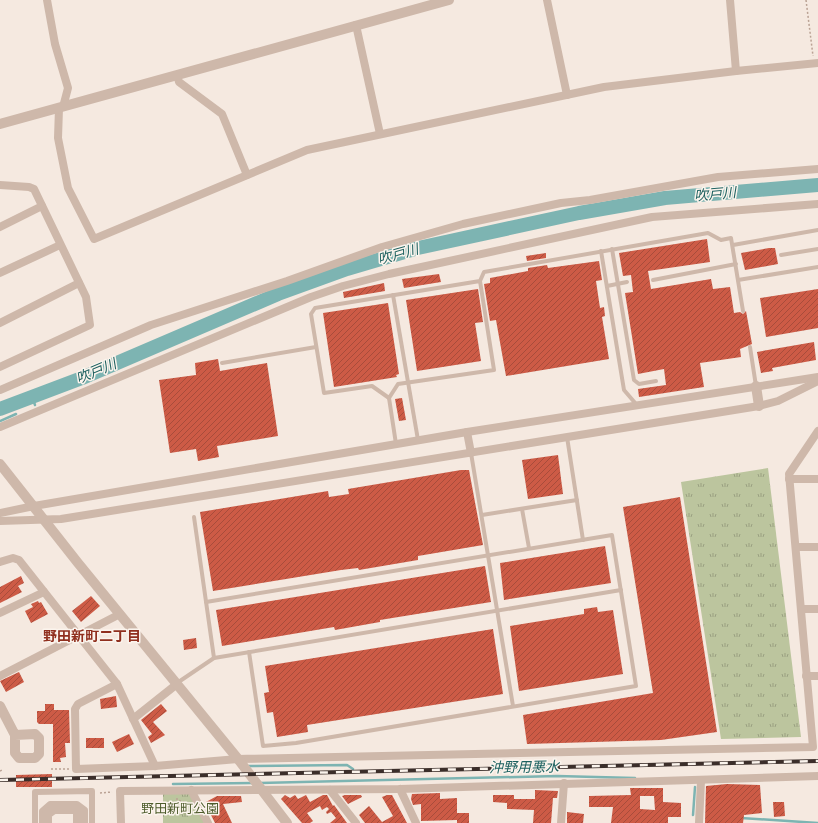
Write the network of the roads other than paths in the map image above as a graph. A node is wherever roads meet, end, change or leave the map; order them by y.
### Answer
1 (47, 0) edge
2 (449, 0) edge
3 (547, 0) edge
4 (730, 0) edge
5 (356, 25) junction
6 (816, 64) edge
7 (736, 71) junction
8 (177, 75) junction
9 (567, 94) junction
10 (61, 107) junction
11 (0, 124) edge
12 (380, 134) junction
13 (818, 169) edge
14 (247, 175) junction
15 (0, 185) edge
16 (818, 204) edge
17 (42, 206) junction
18 (0, 227) edge
19 (818, 230) edge
20 (60, 245) junction
21 (733, 245) junction
22 (612, 249) junction
23 (818, 249) edge
24 (601, 251) junction
25 (781, 255) dead end
26 (736, 264) junction
27 (818, 267) edge
28 (0, 273) edge
29 (653, 280) dead end
30 (738, 280) junction
31 (480, 281) junction
32 (627, 282) dead end
33 (79, 283) junction
34 (619, 284) junction
35 (607, 286) junction
36 (393, 295) junction
37 (743, 311) dead end
38 (0, 322) edge
39 (316, 347) junction
40 (750, 347) dead end
41 (222, 363) dead end
42 (0, 367) edge
43 (818, 377) edge
44 (656, 381) dead end
45 (818, 381) edge
46 (408, 382) junction
47 (756, 386) junction
48 (0, 390) edge
49 (388, 398) junction
50 (636, 404) junction
51 (759, 406) junction
52 (0, 427) edge
53 (818, 431) edge
54 (467, 432) junction
55 (567, 437) junction
56 (418, 440) junction
57 (396, 444) junction
58 (471, 453) junction
59 (0, 464) edge
60 (789, 479) junction
61 (818, 479) edge
62 (577, 500) junction
63 (34, 506) junction
64 (522, 509) junction
65 (0, 513) edge
66 (482, 515) junction
67 (194, 517) dead end
68 (44, 520) junction
69 (0, 521) edge
70 (583, 540) junction
71 (796, 547) junction
72 (818, 547) edge
73 (529, 548) junction
74 (489, 554) junction
75 (0, 562) edge
76 (621, 590) junction
77 (44, 592) junction
78 (206, 602) junction
79 (801, 609) junction
80 (818, 609) edge
81 (498, 610) junction
82 (0, 613) edge
83 (120, 614) junction
84 (79, 635) junction
85 (248, 652) junction
86 (214, 658) junction
87 (0, 676) edge
88 (806, 676) junction
89 (818, 676) edge
90 (117, 684) junction
91 (176, 684) junction
92 (0, 706) edge
93 (514, 706) junction
94 (133, 719) junction
95 (15, 734) dead end
96 (815, 747) edge
97 (238, 759) junction
98 (155, 766) junction
99 (818, 776) edge
100 (702, 780) junction
101 (564, 783) junction
102 (260, 789) junction
103 (400, 789) junction
104 (191, 790) junction
105 (330, 790) junction
106 (35, 823) edge
107 (42, 823) edge
108 (47, 823) edge
109 (78, 823) edge
110 (85, 823) edge
111 (92, 823) edge
112 (121, 823) edge
113 (208, 823) edge
114 (287, 823) edge
115 (356, 823) edge
116 (416, 823) edge
117 (561, 823) edge
118 (699, 823) edge

1 - 10 street
2 - 5 street
3 - 9 street
4 - 7 street
5 - 8 street
5 - 12 street
6 - 7 street
7 - 9 street
8 - 10 street
8 - 14 street
9 - 12 street
10 - 11 street
10 - 14 street
12 - 14 street
13 - 48 street
15 - 17 street
16 - 52 street
17 - 18 street
17 - 20 street
19 - 21 lane
20 - 28 street
20 - 33 street
21 - 22 lane
21 - 26 lane
22 - 24 lane
22 - 34 lane
23 - 25 lane
24 - 31 lane
24 - 35 lane
26 - 29 lane
26 - 30 lane
27 - 30 lane
30 - 37 lane
31 - 36 lane
31 - 46 lane
32 - 34 lane
33 - 38 street
33 - 42 street
34 - 35 lane
34 - 44 lane
35 - 50 lane
36 - 39 lane
36 - 46 lane
39 - 41 lane
39 - 49 lane
40 - 47 lane
43 - 47 street
45 - 51 street
46 - 49 lane
46 - 56 lane
47 - 50 street
47 - 51 street
49 - 57 lane
50 - 54 street
51 - 55 street
53 - 60 street
54 - 56 street
54 - 58 street
55 - 58 street
55 - 62 lane
56 - 57 street
57 - 63 street
58 - 66 lane
58 - 68 street
59 - 63 street
60 - 61 street
60 - 71 street
62 - 64 lane
62 - 70 lane
63 - 65 street
63 - 68 street
64 - 66 lane
64 - 73 lane
66 - 74 lane
67 - 78 lane
68 - 69 street
68 - 83 street
70 - 73 lane
70 - 76 lane
71 - 72 street
71 - 79 street
73 - 74 lane
74 - 78 lane
74 - 81 lane
75 - 77 street
76 - 81 lane
76 - 93 lane
77 - 82 street
77 - 84 street
78 - 86 lane
79 - 80 street
79 - 88 street
81 - 85 lane
81 - 93 lane
83 - 84 street
83 - 91 street
84 - 87 street
84 - 90 street
85 - 86 lane
85 - 93 lane
86 - 91 lane
88 - 89 street
88 - 96 street
90 - 94 street
90 - 98 street
91 - 94 street
91 - 97 street
92 - 95 street
94 - 98 street
96 - 97 street
97 - 98 street
97 - 102 street
99 - 100 street
100 - 101 street
100 - 118 street
101 - 103 street
101 - 117 street
102 - 104 street
102 - 105 street
102 - 114 street
103 - 105 street
103 - 116 street
104 - 112 street
104 - 113 street
105 - 115 street
106 - 111 street
107 - 110 street
108 - 109 street

